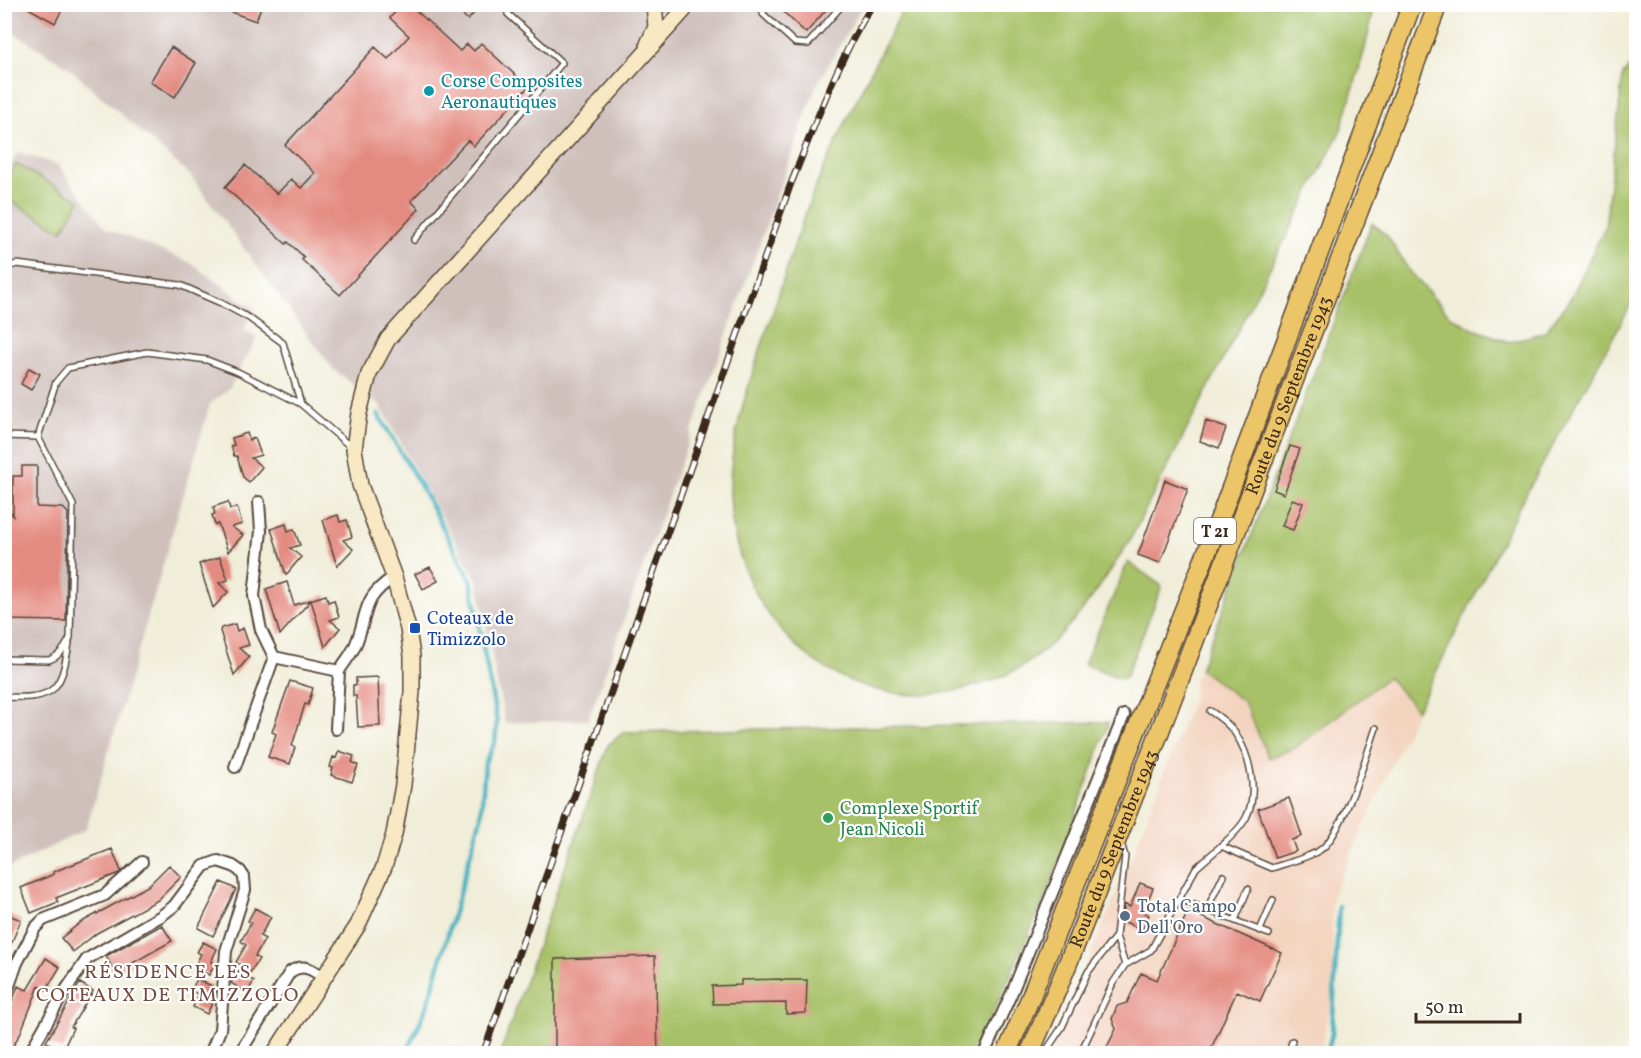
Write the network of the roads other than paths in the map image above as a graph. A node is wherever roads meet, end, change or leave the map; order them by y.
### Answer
1 (507, 4) edge
2 (655, 4) edge
3 (763, 4) edge
4 (843, 4) edge
5 (1412, 4) edge
6 (1438, 4) edge
7 (688, 7) edge
8 (645, 52) junction
9 (414, 240) dead end
10 (4, 268) edge
11 (301, 404) junction
12 (4, 436) edge
13 (38, 437) junction
14 (354, 449) junction
15 (259, 502) dead end
16 (394, 577) junction
17 (70, 638) junction
18 (274, 657) junction
19 (4, 659) edge
20 (339, 671) junction
21 (4, 698) edge
22 (1210, 711) dead end
23 (1124, 715) dead end
24 (1376, 728) dead end
25 (336, 729) dead end
26 (235, 767) dead end
27 (1118, 833) junction
28 (1221, 846) junction
29 (142, 862) dead end
30 (1222, 876) dead end
31 (1248, 889) dead end
32 (1179, 899) junction
33 (1273, 900) dead end
34 (1207, 909) junction
35 (1234, 920) junction
36 (1260, 930) junction
37 (1269, 934) dead end
38 (1116, 936) junction
39 (1125, 965) junction
40 (324, 978) junction
41 (4, 1000) edge
42 (1292, 1041) dead end
43 (29, 1053) edge
44 (210, 1053) edge
45 (239, 1053) edge
46 (274, 1053) edge
47 (984, 1053) edge
48 (1006, 1053) edge
49 (1029, 1053) edge
50 (1044, 1053) edge
51 (1080, 1053) edge
52 (1289, 1053) edge

1 - 9 lane
2 - 7 main road
2 - 8 main road
3 - 4 lane
5 - 48 main road, Route du 9 Septembre 1943 / T 21
6 - 27 main road, Route du 9 Septembre 1943 / T 21
7 - 8 main road
8 - 14 main road
10 - 11 lane
11 - 13 lane
11 - 14 lane
12 - 13 lane
13 - 17 lane
14 - 16 main road
15 - 18 street
16 - 20 street
16 - 40 main road
17 - 19 lane
17 - 21 lane
18 - 20 street
18 - 26 street
20 - 25 street
22 - 28 lane
23 - 47 street
24 - 28 lane
27 - 38 lane
27 - 49 main road, Route du 9 Septembre 1943 / T 21
28 - 32 lane
29 - 41 street
30 - 34 lane
31 - 35 lane
32 - 34 lane
32 - 39 lane
33 - 36 lane
34 - 35 lane
35 - 36 lane
36 - 37 lane
38 - 39 lane
38 - 50 lane
39 - 51 lane
40 - 45 street
40 - 46 main road
42 - 52 lane
43 - 44 street

